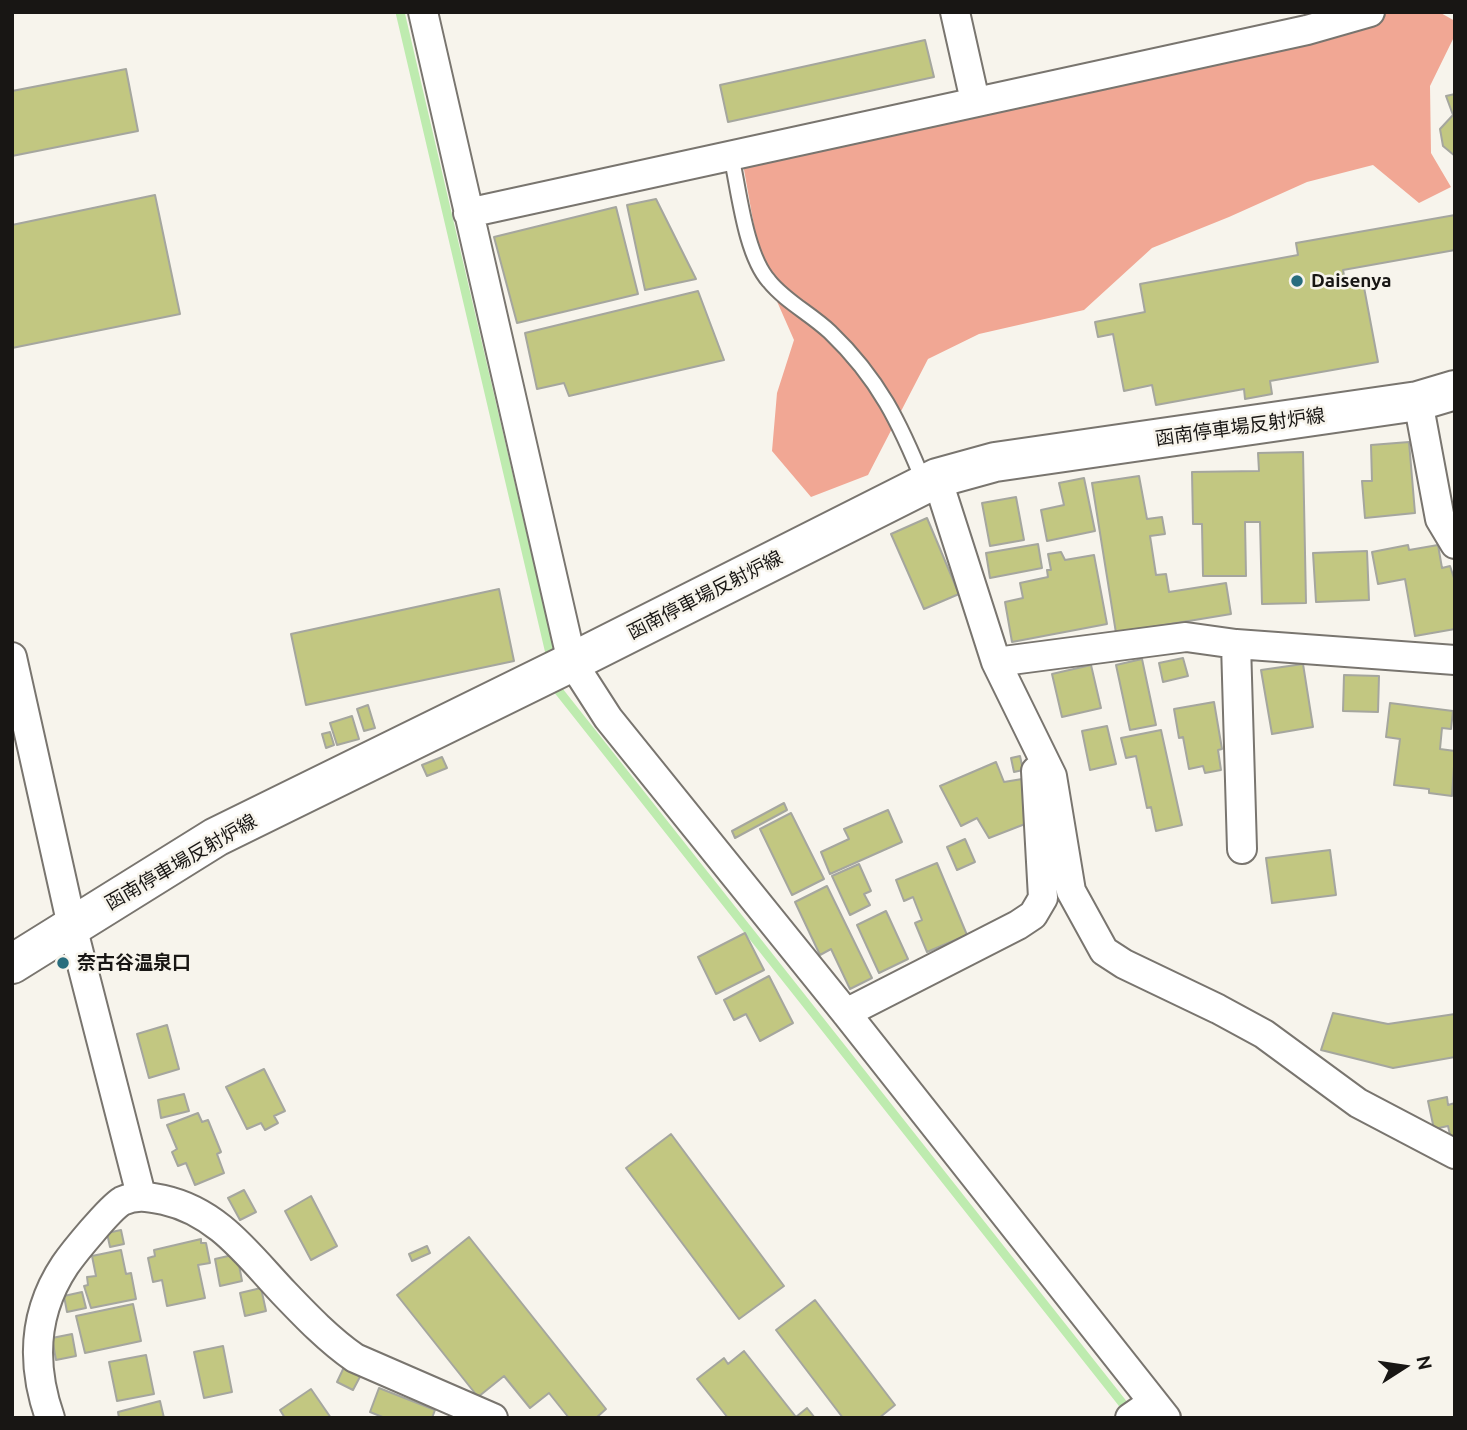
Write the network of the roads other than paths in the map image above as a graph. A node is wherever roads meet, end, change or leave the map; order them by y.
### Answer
1 (423, 12) edge
2 (955, 12) edge
3 (1370, 12) edge
4 (975, 101) junction
5 (731, 155) junction
6 (468, 213) junction
7 (1455, 390) edge
8 (1418, 401) junction
9 (931, 481) junction
10 (1455, 544) edge
11 (1236, 643) junction
12 (12, 657) edge
13 (1455, 660) edge
14 (996, 662) junction
15 (561, 667) junction
16 (1037, 747) junction
17 (1242, 849) dead end
18 (72, 926) junction
19 (12, 964) edge
20 (846, 1013) junction
21 (1455, 1154) edge
22 (141, 1195) junction
23 (1159, 1410) edge
24 (50, 1418) edge
25 (493, 1418) edge
26 (1130, 1418) edge

1 - 6 street
2 - 4 street
3 - 4 street
4 - 5 street
5 - 6 street
5 - 9 lane
6 - 15 street
7 - 8 main road, 函南停車場反射炉線
8 - 9 main road, 函南停車場反射炉線
8 - 10 street
9 - 14 street
9 - 15 main road, 函南停車場反射炉線
11 - 13 street
11 - 14 street
11 - 17 street
12 - 18 street
14 - 16 street
15 - 18 main road, 函南停車場反射炉線
15 - 20 street
16 - 20 street
16 - 21 street
18 - 19 main road, 函南停車場反射炉線
18 - 22 street
20 - 23 street
22 - 24 street
22 - 25 street
23 - 26 street

